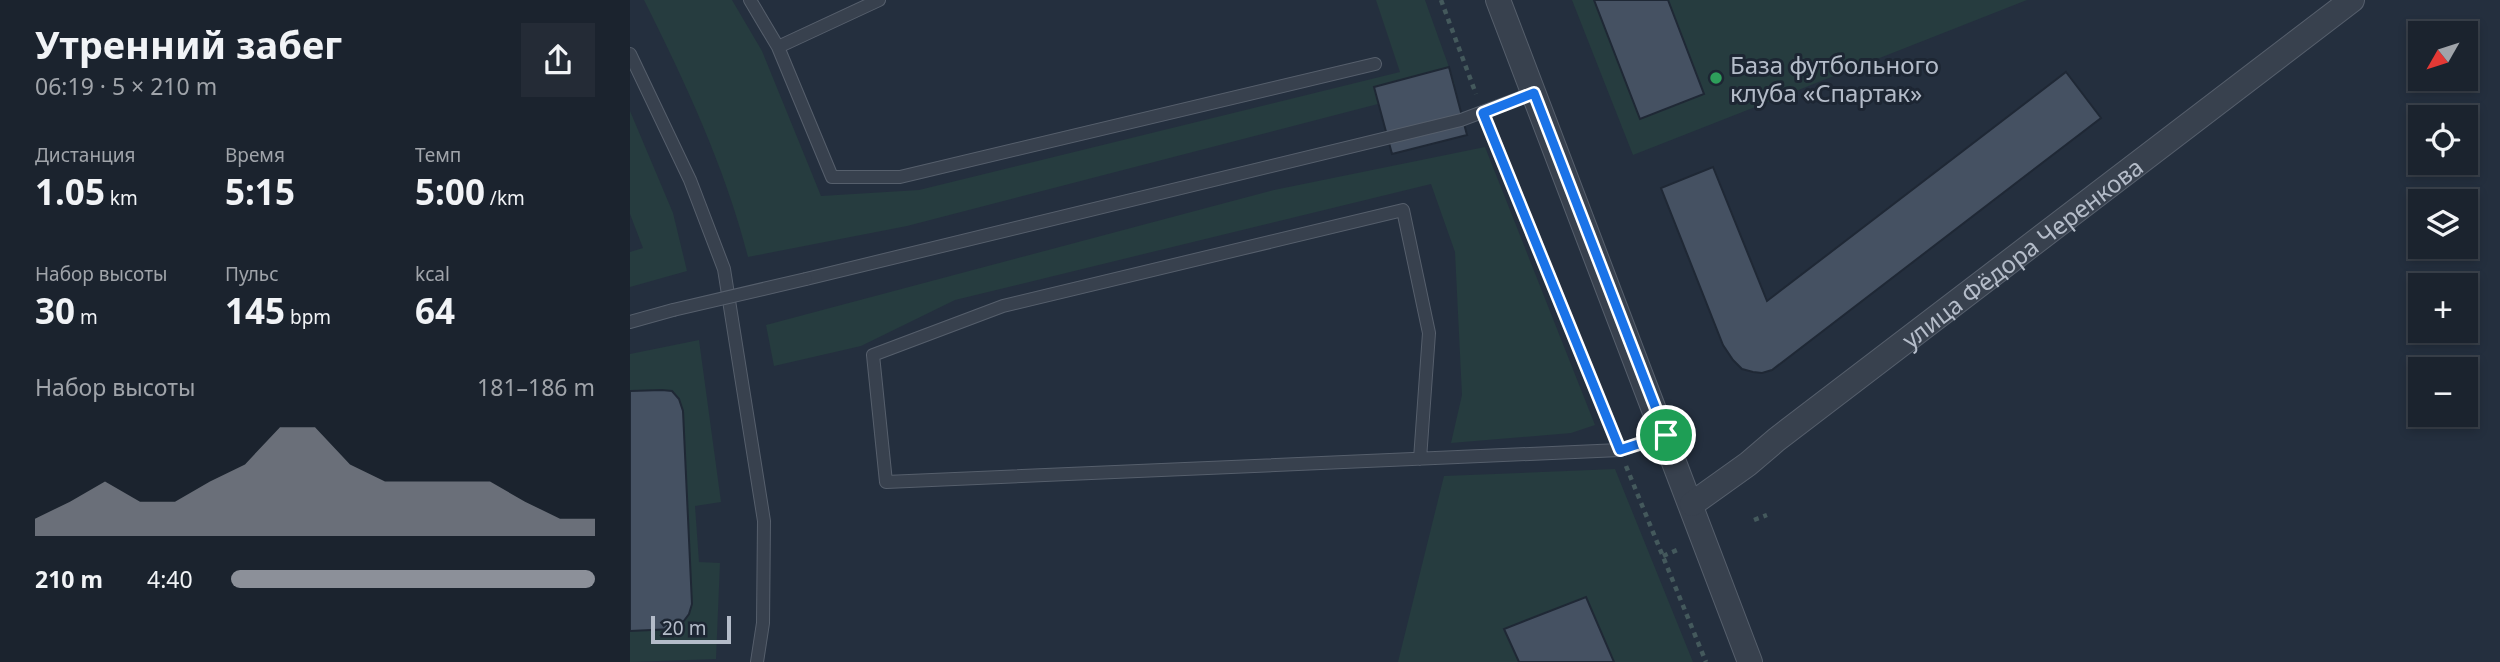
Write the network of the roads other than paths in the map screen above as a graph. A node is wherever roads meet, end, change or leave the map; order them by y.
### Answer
1 (750, 0) edge
2 (879, 0) edge
3 (1498, 0) edge
4 (2352, 0) edge
5 (778, 47) junction
6 (630, 54) edge
7 (1375, 64) dead end
8 (1534, 93) junction
9 (630, 321) edge
10 (1666, 435) junction
11 (1420, 459) junction
12 (1692, 504) junction
13 (757, 662) edge
14 (1751, 662) edge

1 - 5 lane
2 - 5 lane
3 - 8 street
4 - 12 street, улица Фёдора Черенкова
5 - 7 lane
6 - 13 lane
8 - 9 lane, bridge
8 - 10 street
10 - 11 lane
10 - 12 street
11 - 11 lane
12 - 14 street

